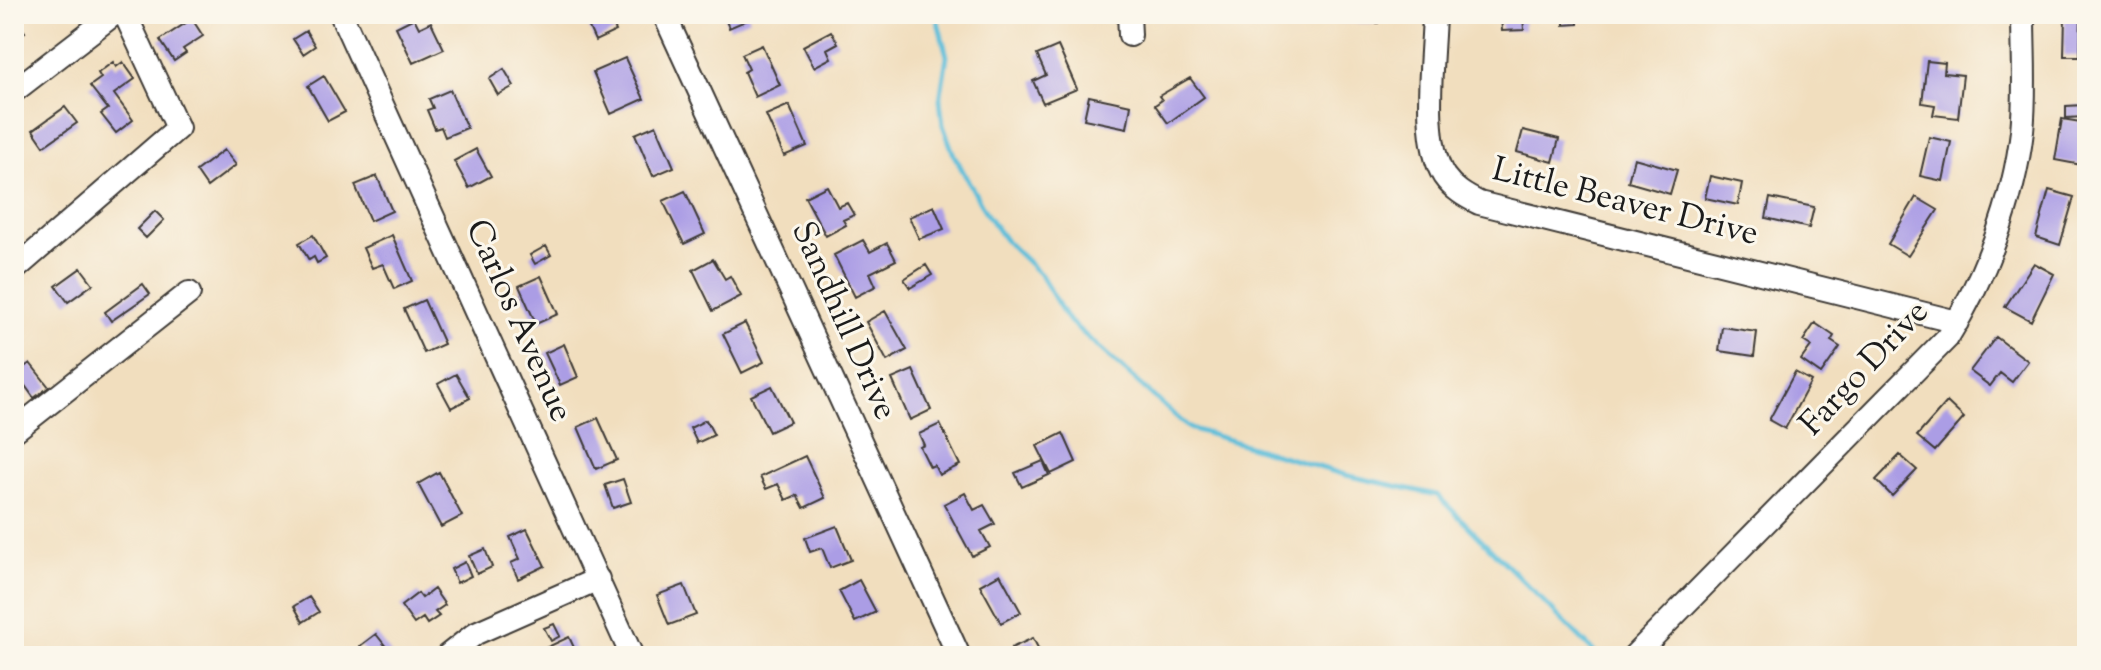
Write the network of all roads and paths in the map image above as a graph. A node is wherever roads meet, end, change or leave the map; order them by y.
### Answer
1 (114, 14) edge
2 (125, 14) edge
3 (341, 14) edge
4 (664, 14) edge
5 (1434, 14) edge
6 (2023, 14) edge
7 (14, 91) edge
8 (14, 270) edge
9 (189, 293) dead end
10 (1957, 322) junction
11 (14, 431) edge
12 (598, 579) junction
13 (447, 656) edge
14 (632, 656) edge
15 (959, 656) edge
16 (1634, 656) edge

1 - 7 street
2 - 8 street
3 - 12 street, Carlos Avenue
4 - 15 street, Sandhill Drive
5 - 10 street, Little Beaver Drive
6 - 10 street, Fargo Drive
9 - 11 street
10 - 16 street, Fargo Drive
12 - 13 street
12 - 14 street, Carlos Avenue

